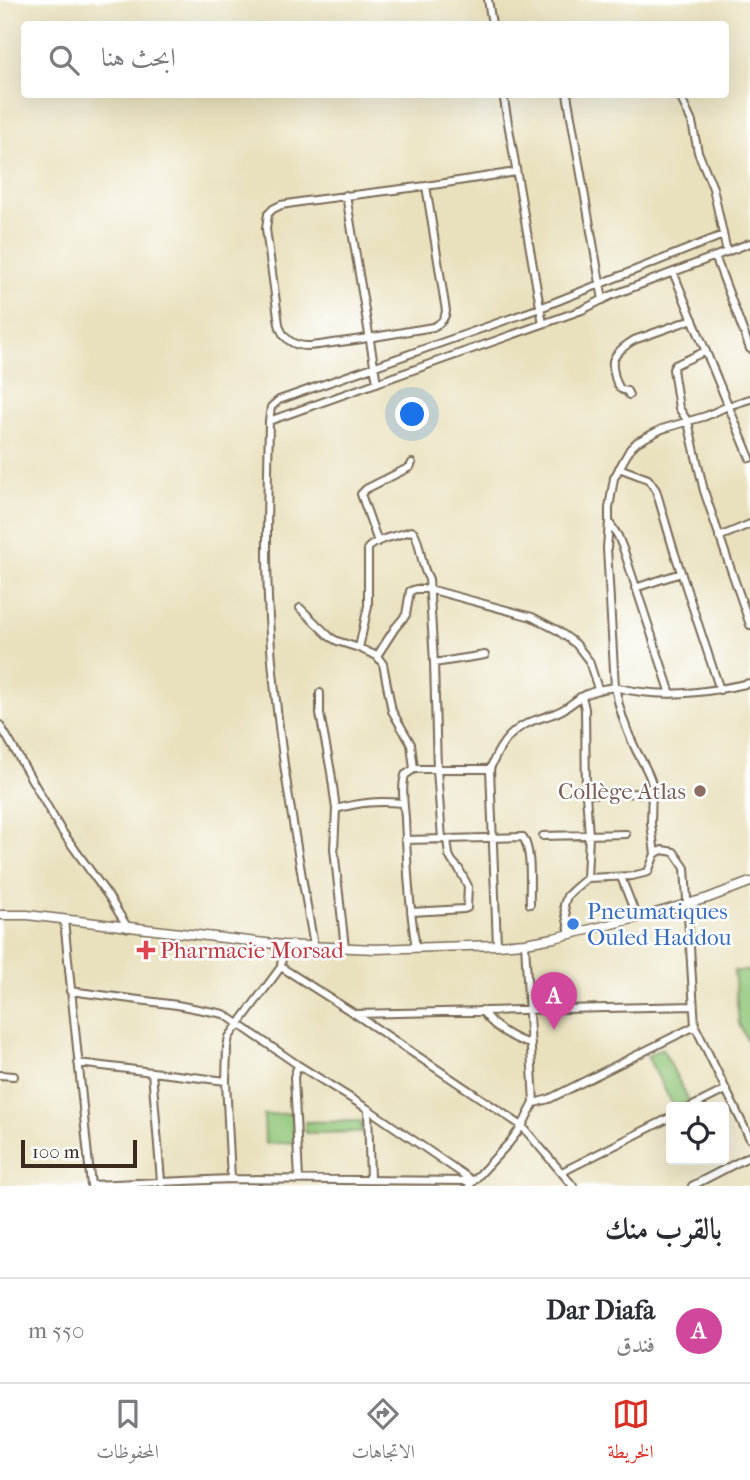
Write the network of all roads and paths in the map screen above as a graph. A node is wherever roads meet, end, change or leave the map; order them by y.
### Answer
1 (488, 0) edge
2 (492, 21) edge
3 (504, 98) edge
4 (568, 98) edge
5 (681, 98) edge
6 (516, 172) junction
7 (426, 186) junction
8 (346, 195) junction
9 (723, 235) junction
10 (750, 243) edge
11 (727, 252) junction
12 (715, 256) junction
13 (673, 272) junction
14 (600, 285) junction
15 (603, 300) junction
16 (540, 307) junction
17 (692, 319) junction
18 (543, 324) junction
19 (370, 338) junction
20 (750, 349) edge
21 (706, 351) junction
22 (374, 367) junction
23 (377, 383) junction
24 (629, 395) dead end
25 (750, 399) edge
26 (729, 406) junction
27 (269, 421) junction
28 (688, 422) junction
29 (750, 458) edge
30 (412, 463) dead end
31 (619, 468) junction
32 (609, 522) junction
33 (750, 524) edge
34 (719, 537) junction
35 (378, 542) junction
36 (681, 573) junction
37 (635, 588) junction
38 (429, 589) junction
39 (300, 608) dead end
40 (750, 625) edge
41 (359, 648) junction
42 (485, 655) dead end
43 (377, 656) junction
44 (434, 663) junction
45 (750, 683) edge
46 (615, 687) junction
47 (598, 689) junction
48 (720, 690) junction
49 (320, 693) dead end
50 (671, 694) junction
51 (580, 697) junction
52 (0, 725) edge
53 (490, 768) junction
54 (414, 769) junction
55 (437, 769) junction
56 (652, 793) junction
57 (586, 794) junction
58 (403, 803) junction
59 (336, 809) junction
60 (626, 834) dead end
61 (589, 835) junction
62 (543, 836) dead end
63 (493, 838) junction
64 (444, 839) junction
65 (405, 840) junction
66 (655, 853) junction
67 (621, 877) junction
68 (587, 878) junction
69 (750, 882) edge
70 (530, 904) dead end
71 (687, 905) junction
72 (411, 912) junction
73 (0, 915) edge
74 (637, 918) junction
75 (64, 920) junction
76 (128, 928) junction
77 (570, 934) junction
78 (525, 943) junction
79 (497, 944) junction
80 (283, 945) junction
81 (314, 946) junction
82 (345, 948) junction
83 (416, 948) junction
84 (281, 967) junction
85 (70, 991) junction
86 (693, 1006) junction
87 (529, 1009) junction
88 (482, 1010) junction
89 (355, 1014) junction
90 (238, 1023) junction
91 (695, 1026) junction
92 (531, 1044) junction
93 (78, 1063) junction
94 (298, 1065) junction
95 (152, 1072) junction
96 (0, 1075) edge
97 (14, 1076) dead end
98 (226, 1081) junction
99 (725, 1090) junction
100 (701, 1102) edge
101 (534, 1103) junction
102 (368, 1109) junction
103 (666, 1120) edge
104 (522, 1126) junction
105 (750, 1139) edge
106 (750, 1156) edge
107 (562, 1172) junction
108 (231, 1180) junction
109 (299, 1180) junction
110 (370, 1180) junction
111 (161, 1181) junction
112 (200, 1183) edge
113 (471, 1183) edge
114 (568, 1184) edge
115 (91, 1185) edge
116 (130, 1185) edge
117 (692, 1186) edge

1 - 2 street
3 - 6 street
4 - 14 street
5 - 9 street
6 - 7 street
6 - 16 street
7 - 8 street
7 - 19 street
8 - 19 street
8 - 19 street
9 - 11 street
9 - 14 street
10 - 11 street
11 - 12 street
12 - 13 street
12 - 20 street
13 - 15 street
13 - 17 street
14 - 15 street
14 - 16 street
15 - 18 street
16 - 18 street
16 - 22 street
17 - 21 street
17 - 24 street
18 - 23 street
19 - 22 street
21 - 26 street
21 - 28 street
22 - 23 street
22 - 27 street
23 - 27 street
25 - 26 street
26 - 28 street
26 - 29 street
27 - 81 street
28 - 31 street
28 - 34 street
30 - 35 street
31 - 32 street
31 - 36 street
32 - 37 street
32 - 46 street
33 - 34 street
34 - 40 street
35 - 38 street
35 - 41 street
36 - 37 street
36 - 48 street
37 - 50 street
38 - 43 street
38 - 44 street
38 - 47 street
39 - 41 street
41 - 43 street
42 - 44 street
43 - 54 street
44 - 55 street
45 - 48 street
46 - 47 street
46 - 50 street
46 - 56 street
47 - 51 street
48 - 50 street
49 - 59 street
51 - 53 street
51 - 57 street
52 - 76 street
53 - 55 street
53 - 63 street
54 - 55 street
54 - 58 street
55 - 64 street
56 - 57 street
56 - 66 street
57 - 61 street
58 - 59 street
58 - 65 street
59 - 82 street
60 - 61 street
61 - 62 street
61 - 68 street
63 - 64 street
63 - 70 street
63 - 79 street
64 - 65 street
64 - 72 street
65 - 72 street
66 - 67 street
66 - 71 street
67 - 68 street
67 - 74 street
68 - 77 street
69 - 71 street
71 - 74 street
71 - 86 street
72 - 83 street
73 - 75 street
74 - 77 street
75 - 76 street
75 - 85 street
76 - 80 street
77 - 78 street
78 - 79 street
78 - 87 street
79 - 83 street
80 - 81 street
80 - 84 street
81 - 82 street
82 - 83 street
84 - 89 street
84 - 90 street
85 - 90 street
85 - 93 street
86 - 87 street
86 - 91 street
87 - 88 street
87 - 92 street
88 - 89 street
88 - 92 street
89 - 104 street
90 - 94 street
90 - 98 street
91 - 99 street
91 - 101 street
92 - 101 street
93 - 95 street
93 - 115 street
94 - 102 street
94 - 109 street
95 - 98 street
95 - 111 street
96 - 97 street
98 - 108 street
99 - 100 street
99 - 105 street
101 - 104 street
102 - 110 street
102 - 113 street
103 - 107 street
104 - 107 street
104 - 113 street
106 - 117 street
107 - 114 street
108 - 109 street
108 - 112 street
109 - 110 street
110 - 113 street
111 - 112 street
111 - 116 street
115 - 116 street

